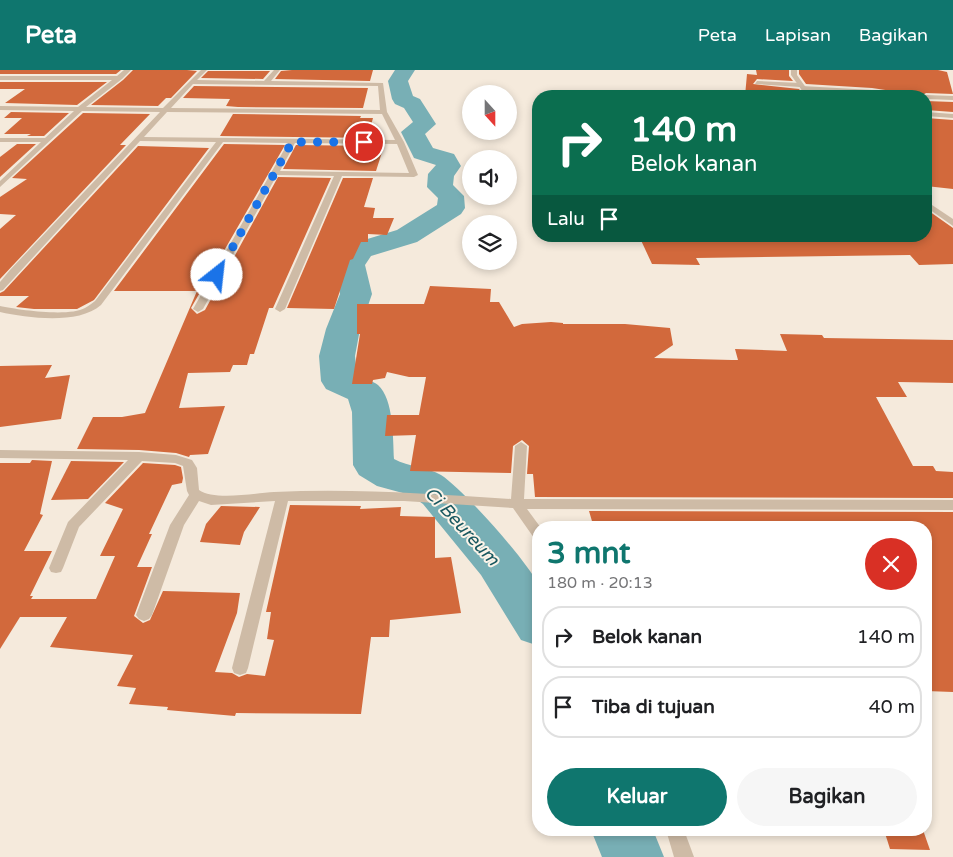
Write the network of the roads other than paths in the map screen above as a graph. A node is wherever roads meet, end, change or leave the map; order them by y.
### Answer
1 (48, 70) edge
2 (128, 70) edge
3 (204, 70) edge
4 (277, 70) edge
5 (794, 70) edge
6 (0, 78) edge
7 (39, 78) junction
8 (120, 78) junction
9 (192, 82) junction
10 (266, 83) junction
11 (757, 83) dead end
12 (801, 86) junction
13 (804, 90) edge
14 (848, 90) edge
15 (932, 97) edge
16 (953, 98) edge
17 (0, 108) edge
18 (81, 108) junction
19 (164, 109) junction
20 (384, 112) junction
21 (932, 114) edge
22 (953, 116) edge
23 (138, 139) junction
24 (0, 140) edge
25 (46, 140) junction
26 (220, 141) junction
27 (292, 142) junction
28 (400, 142) junction
29 (0, 173) edge
30 (15, 173) junction
31 (274, 173) junction
32 (339, 174) junction
33 (0, 185) edge
34 (932, 207) edge
35 (953, 223) edge
36 (0, 288) edge
37 (0, 309) edge
38 (280, 309) dead end
39 (198, 310) dead end
40 (521, 446) dead end
41 (0, 454) edge
42 (139, 456) junction
43 (196, 495) junction
44 (283, 496) junction
45 (517, 504) junction
46 (953, 506) edge
47 (532, 525) edge
48 (56, 568) dead end
49 (144, 615) dead end
50 (240, 668) dead end
51 (677, 836) edge
52 (684, 857) edge

1 - 7 street
2 - 8 street
3 - 9 street
4 - 10 street
5 - 12 street
6 - 7 street
7 - 8 street
8 - 18 street
9 - 10 street
9 - 19 street
10 - 20 street
11 - 12 street
12 - 13 street
12 - 14 street
15 - 16 street
17 - 18 street
18 - 19 street
18 - 25 street
19 - 20 street
19 - 23 street
20 - 28 street
21 - 22 street
23 - 26 street
23 - 36 street
24 - 25 street
25 - 30 street
26 - 27 street
26 - 37 street
27 - 28 street
27 - 31 street
28 - 32 street
29 - 30 street
30 - 33 street
31 - 32 street
31 - 39 street
32 - 38 street
34 - 35 street
40 - 45 street
41 - 42 street
42 - 43 street
42 - 48 street
43 - 44 street
43 - 49 street
44 - 45 street
44 - 50 street
45 - 46 street
45 - 47 street
51 - 52 street

